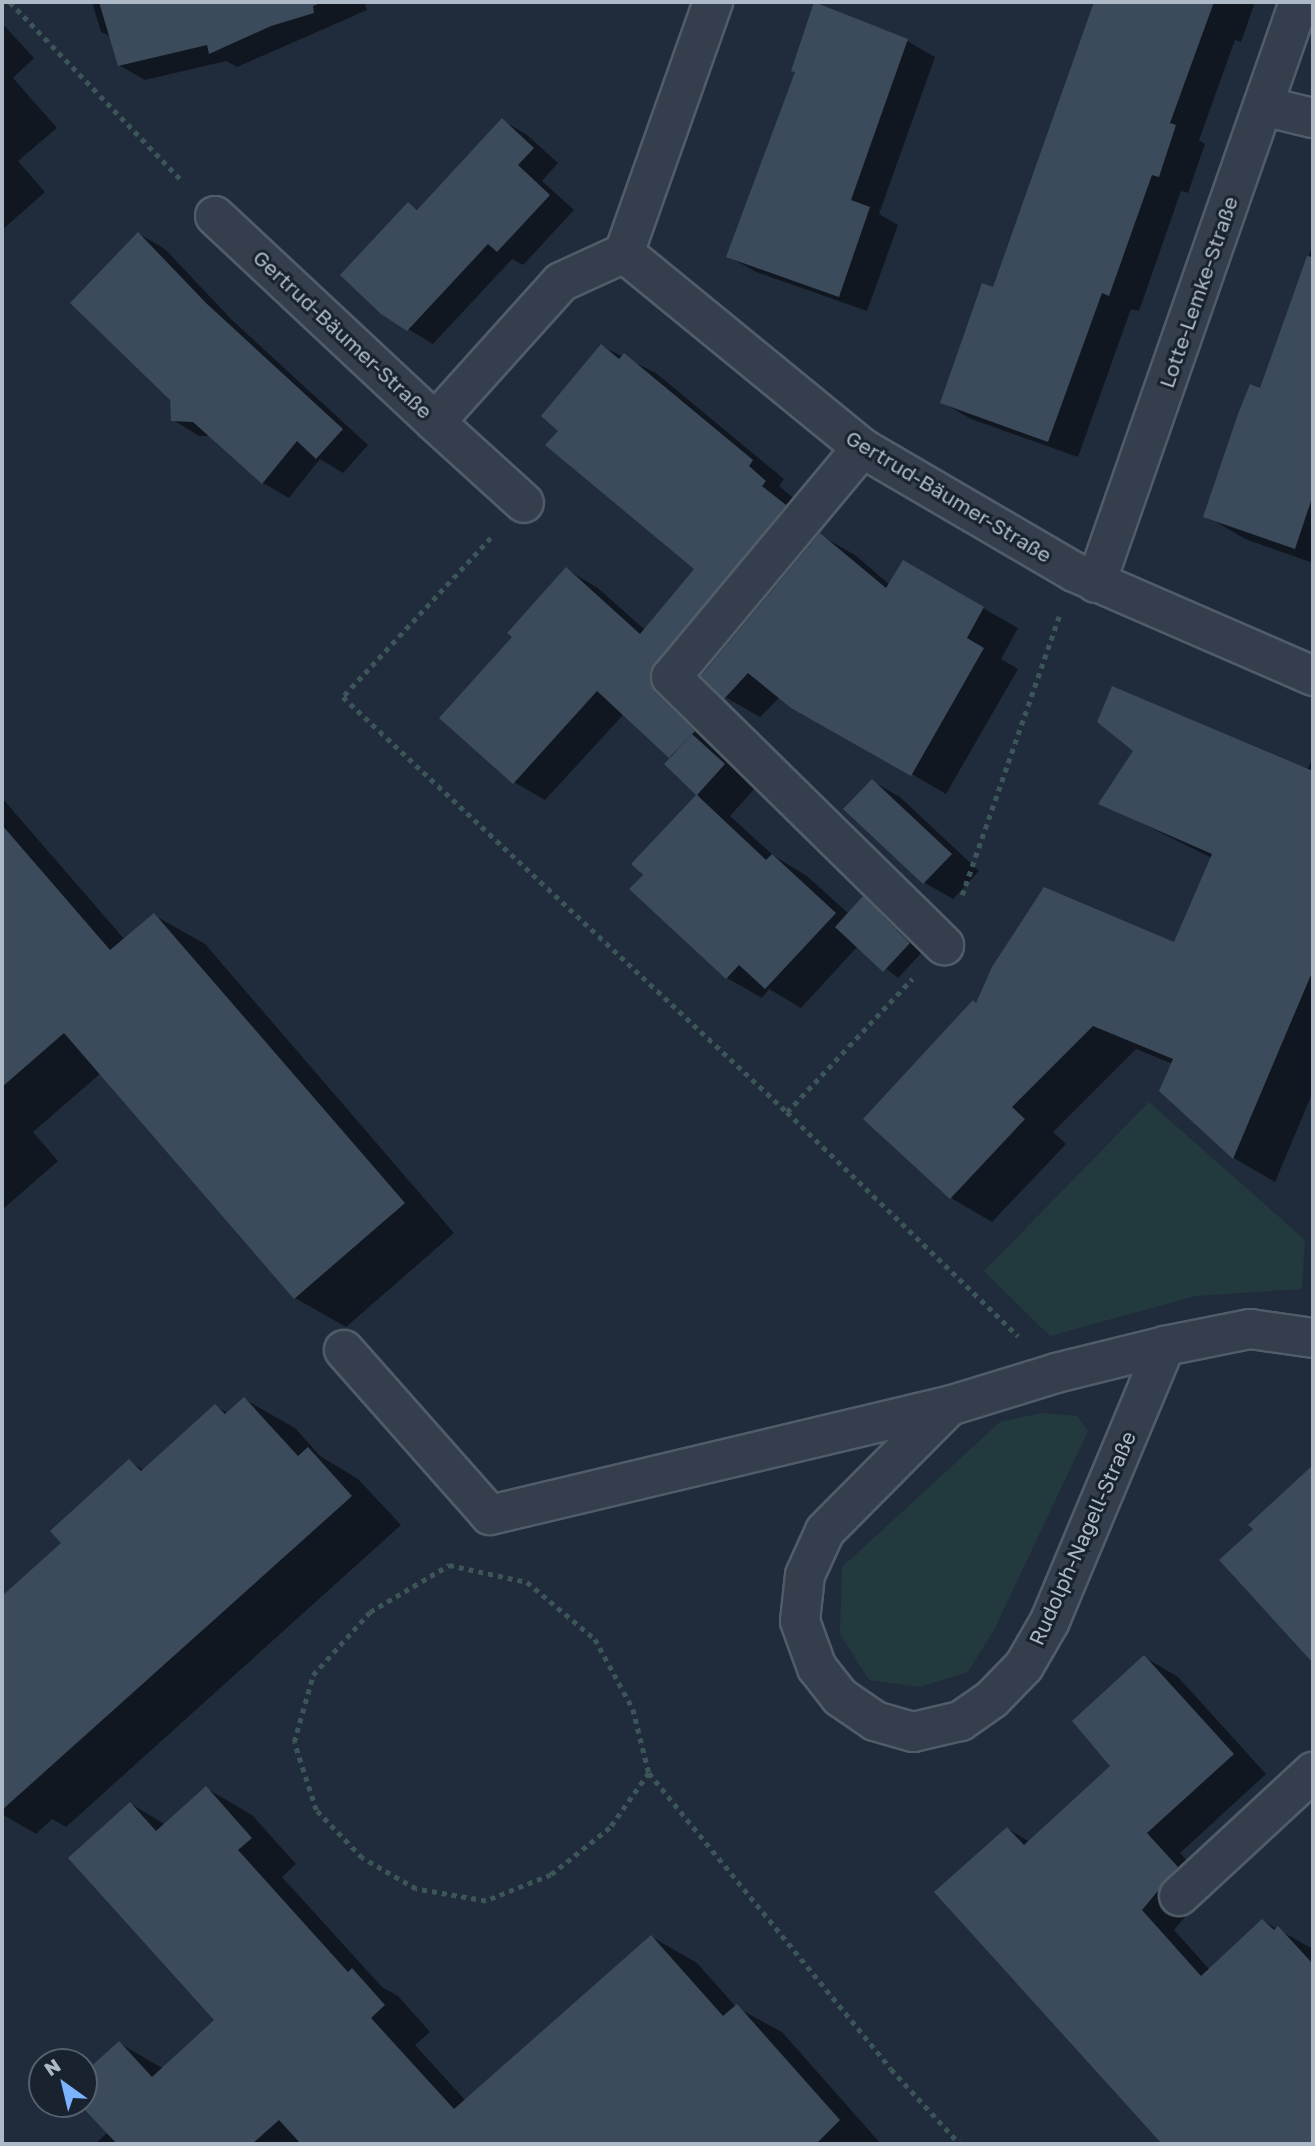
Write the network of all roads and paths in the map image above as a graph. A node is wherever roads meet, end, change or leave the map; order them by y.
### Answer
1 (10, 2) edge
2 (713, 2) edge
3 (1300, 2) edge
4 (1263, 106) junction
5 (1313, 118) edge
6 (215, 216) joint
7 (624, 253) junction
8 (435, 422) junction
9 (862, 449) junction
10 (524, 503) joint
11 (1085, 577) junction
12 (1313, 676) edge
13 (944, 945) junction
14 (788, 1112) junction
15 (1313, 1338) edge
16 (1165, 1346) junction
17 (344, 1350) dead end
18 (1056, 1373) junction
19 (949, 1406) junction
20 (1313, 1772) edge
21 (649, 1773) junction
22 (1179, 1896) dead end
23 (960, 2144) edge

1 - 6 path
2 - 7 street
3 - 4 street, Lotte-Lemke-Straße
4 - 5 street
4 - 11 street, Lotte-Lemke-Straße
6 - 8 street, Gertrud-Bäumer-Straße
7 - 8 street, Gertrud-Bäumer-Straße
7 - 9 street, Gertrud-Bäumer-Straße
8 - 10 street
9 - 11 street, Gertrud-Bäumer-Straße
9 - 13 street
10 - 14 path
11 - 12 street, Gertrud-Bäumer-Straße
11 - 13 path
13 - 14 path
14 - 18 path
15 - 16 street, Rudolph-Nagell-Straße
16 - 18 street, Rudolph-Nagell-Straße
16 - 19 street, Rudolph-Nagell-Straße
17 - 19 street, Rudolph-Nagell-Straße
18 - 19 street, Rudolph-Nagell-Straße
20 - 22 street
21 - 21 path
21 - 23 path

